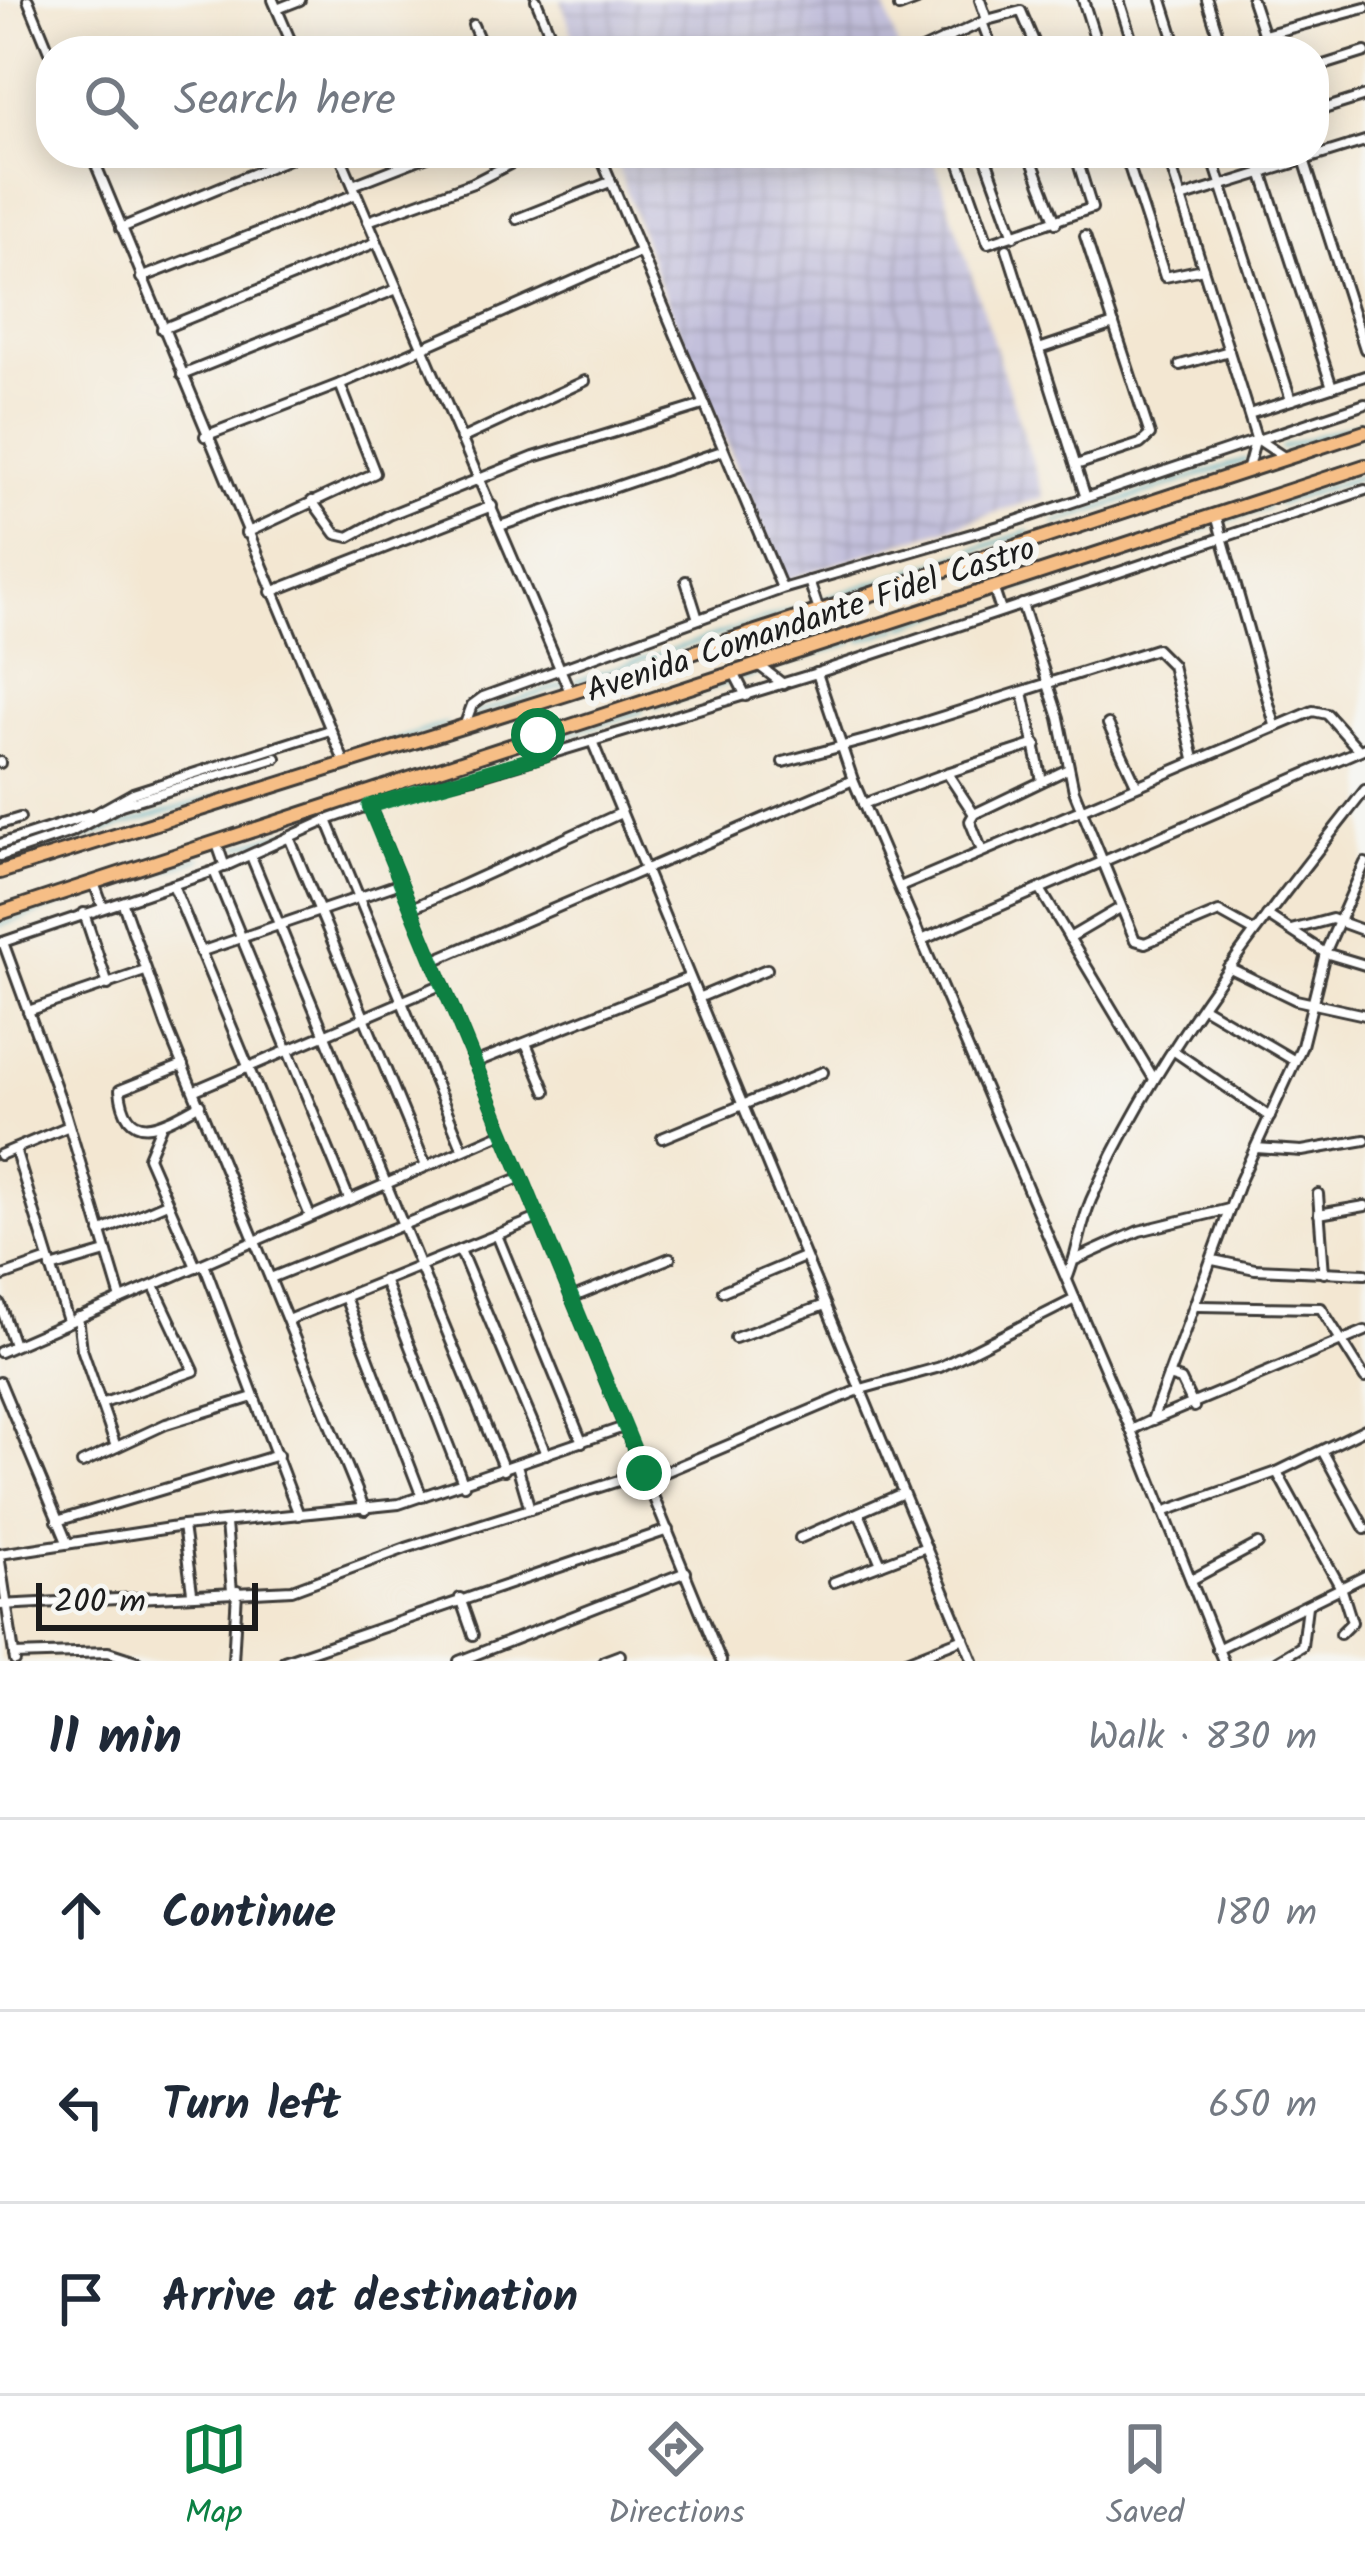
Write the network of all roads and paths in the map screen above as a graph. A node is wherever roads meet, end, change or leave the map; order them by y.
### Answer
1 (28, 0) edge
2 (300, 0) edge
3 (536, 0) edge
4 (917, 0) edge
5 (980, 0) edge
6 (1083, 0) edge
7 (1119, 0) edge
8 (1162, 0) edge
9 (1207, 0) edge
10 (1252, 0) edge
11 (275, 4) edge
12 (899, 7) dead end
13 (1365, 8) edge
14 (984, 21) junction
15 (473, 25) dead end
16 (1264, 35) joint
17 (43, 36) edge
18 (289, 36) edge
19 (478, 36) edge
20 (551, 36) edge
21 (951, 36) edge
22 (988, 36) edge
23 (1032, 36) edge
24 (1094, 36) edge
25 (1130, 36) edge
26 (1173, 36) edge
27 (1218, 36) edge
28 (1365, 52) edge
29 (1329, 63) edge
30 (1365, 96) edge
31 (1329, 107) edge
32 (1365, 141) edge
33 (1329, 150) edge
34 (97, 168) edge
35 (267, 168) edge
36 (344, 168) edge
37 (402, 168) edge
38 (502, 168) edge
39 (605, 168) edge
40 (961, 168) edge
41 (989, 168) edge
42 (1035, 168) edge
43 (1080, 168) edge
44 (1130, 168) edge
45 (1172, 168) edge
46 (1216, 168) edge
47 (1261, 168) edge
48 (1276, 168) edge
49 (1307, 168) edge
50 (1263, 173) junction
51 (610, 182) junction
52 (1221, 186) junction
53 (354, 190) junction
54 (1181, 198) junction
55 (518, 219) dead end
56 (368, 221) junction
57 (1056, 223) junction
58 (122, 228) junction
59 (1085, 236) dead end
60 (1014, 237) junction
61 (377, 242) junction
62 (1007, 249) dead end
63 (637, 253) junction
64 (1203, 269) junction
65 (142, 278) junction
66 (397, 289) junction
67 (1114, 324) junction
68 (162, 329) junction
69 (422, 346) junction
70 (1039, 349) junction
71 (1365, 349) edge
72 (1228, 351) junction
73 (1180, 365) dead end
74 (182, 375) junction
75 (1365, 376) edge
76 (585, 380) dead end
77 (340, 384) junction
78 (1332, 387) junction
79 (1291, 400) junction
80 (1365, 404) edge
81 (703, 405) junction
82 (1249, 414) junction
83 (1365, 432) edge
84 (205, 436) junction
85 (1256, 438) junction
86 (461, 439) junction
87 (722, 451) junction
88 (1285, 458) junction
89 (1076, 465) junction
90 (1365, 466) edge
91 (1247, 470) junction
92 (480, 477) junction
93 (1365, 490) edge
94 (1085, 495) junction
95 (312, 501) junction
96 (492, 506) junction
97 (1216, 515) junction
98 (500, 526) junction
99 (373, 528) junction
100 (247, 532) junction
101 (1220, 537) junction
102 (381, 547) junction
103 (1072, 561) junction
104 (809, 580) junction
105 (686, 581) dead end
106 (1078, 581) junction
107 (993, 587) junction
108 (782, 589) junction
109 (271, 592) junction
110 (1022, 604) junction
111 (819, 611) junction
112 (1001, 611) junction
113 (897, 618) junction
114 (698, 619) junction
115 (854, 632) junction
116 (906, 645) junction
117 (862, 659) junction
118 (756, 663) junction
119 (560, 668) junction
120 (733, 670) junction
121 (817, 673) junction
122 (783, 684) junction
123 (1047, 684) junction
124 (510, 686) junction
125 (1023, 692) junction
126 (570, 693) junction
127 (491, 694) junction
128 (746, 696) junction
129 (646, 700) junction
130 (505, 713) junction
131 (486, 719) junction
132 (653, 721) junction
133 (1108, 724) dead end
134 (1275, 725) junction
135 (464, 726) junction
136 (330, 730) junction
137 (538, 735) junction
138 (592, 741) junction
139 (509, 744) junction
140 (1036, 744) junction
141 (842, 746) junction
142 (1362, 749) edge
143 (475, 755) junction
144 (545, 755) junction
145 (276, 758) dead end
146 (1194, 759) junction
147 (783, 762) dead end
148 (345, 764) junction
149 (515, 764) junction
150 (503, 768) junction
151 (1068, 769) junction
152 (947, 773) junction
153 (853, 780) junction
154 (1042, 781) junction
155 (1136, 784) junction
156 (1365, 790) edge
157 (366, 798) junction
158 (863, 804) junction
159 (1080, 807) junction
160 (621, 813) junction
161 (95, 814) junction
162 (974, 814) junction
163 (20, 818) dead end
164 (327, 820) junction
165 (0, 824) edge
166 (71, 832) junction
167 (290, 837) junction
168 (217, 841) junction
169 (0, 844) edge
170 (982, 851) junction
171 (0, 856) edge
172 (251, 856) junction
173 (1100, 863) junction
174 (1365, 865) edge
175 (225, 867) junction
176 (644, 869) junction
177 (214, 871) junction
178 (0, 872) edge
179 (94, 883) junction
180 (401, 883) junction
181 (173, 886) junction
182 (901, 887) junction
183 (1040, 889) junction
184 (359, 897) junction
185 (123, 904) junction
186 (103, 908) junction
187 (322, 908) junction
188 (412, 908) junction
189 (1120, 908) junction
190 (84, 913) junction
191 (0, 914) edge
192 (1267, 914) junction
193 (1339, 919) junction
194 (280, 923) junction
195 (1290, 930) junction
196 (1365, 931) edge
197 (1253, 932) junction
198 (242, 938) junction
199 (1069, 938) junction
200 (924, 940) junction
201 (2, 943) edge
202 (200, 952) junction
203 (1325, 953) junction
204 (435, 960) junction
205 (1365, 965) edge
206 (1228, 968) junction
207 (767, 969) dead end
208 (145, 971) junction
209 (688, 978) junction
210 (443, 984) junction
211 (107, 985) junction
212 (698, 998) junction
213 (404, 1001) junction
214 (1313, 1004) junction
215 (1203, 1007) junction
216 (28, 1011) junction
217 (1365, 1015) edge
218 (364, 1020) junction
219 (326, 1036) junction
220 (526, 1042) junction
221 (1174, 1051) junction
222 (289, 1053) junction
223 (1295, 1061) junction
224 (474, 1063) junction
225 (183, 1065) junction
226 (250, 1069) junction
227 (824, 1072) dead end
228 (1154, 1079) junction
229 (195, 1090) junction
230 (546, 1091) dead end
231 (200, 1104) junction
232 (740, 1106) junction
233 (1270, 1117) junction
234 (163, 1124) junction
235 (68, 1126) junction
236 (503, 1133) junction
237 (662, 1138) dead end
238 (1365, 1140) edge
239 (1256, 1148) junction
240 (15, 1149) junction
241 (463, 1150) junction
242 (0, 1155) edge
243 (426, 1166) junction
244 (522, 1177) junction
245 (388, 1182) junction
246 (1318, 1194) dead end
247 (349, 1199) junction
248 (166, 1203) junction
249 (1365, 1206) edge
250 (1229, 1209) junction
251 (1319, 1214) junction
252 (310, 1216) junction
253 (538, 1218) junction
254 (403, 1223) junction
255 (100, 1232) junction
256 (497, 1234) junction
257 (257, 1240) junction
258 (460, 1250) junction
259 (106, 1252) junction
260 (804, 1257) junction
261 (670, 1258) dead end
262 (1075, 1260) junction
263 (1213, 1260) junction
264 (49, 1264) junction
265 (200, 1266) junction
266 (420, 1267) junction
267 (1324, 1273) junction
268 (1365, 1274) edge
269 (0, 1277) edge
270 (273, 1277) junction
271 (383, 1280) junction
272 (1066, 1280) junction
273 (154, 1286) junction
274 (723, 1291) dead end
275 (345, 1297) junction
276 (571, 1298) junction
277 (121, 1299) junction
278 (1075, 1299) junction
279 (0, 1304) edge
280 (825, 1305) junction
281 (1198, 1306) junction
282 (74, 1319) junction
283 (290, 1319) junction
284 (1365, 1331) edge
285 (735, 1338) dead end
286 (1342, 1342) junction
287 (14, 1346) junction
288 (0, 1352) edge
289 (1168, 1376) junction
290 (1365, 1378) edge
291 (0, 1382) edge
292 (861, 1389) junction
293 (253, 1396) junction
294 (101, 1403) junction
295 (1195, 1407) junction
296 (15, 1413) junction
297 (0, 1418) edge
298 (1152, 1420) junction
299 (625, 1426) junction
300 (1131, 1430) junction
301 (1365, 1430) edge
302 (582, 1442) junction
303 (116, 1447) junction
304 (1323, 1452) junction
305 (546, 1454) junction
306 (278, 1455) junction
307 (82, 1463) dead end
308 (517, 1465) junction
309 (503, 1470) junction
310 (1277, 1472) junction
311 (645, 1476) junction
312 (464, 1485) junction
313 (903, 1493) junction
314 (422, 1498) junction
315 (530, 1509) junction
316 (365, 1510) junction
317 (1163, 1511) junction
318 (859, 1513) junction
319 (299, 1515) junction
320 (57, 1521) junction
321 (226, 1524) junction
322 (183, 1526) junction
323 (668, 1529) junction
324 (1365, 1529) edge
325 (800, 1538) dead end
326 (67, 1542) junction
327 (1258, 1544) dead end
328 (926, 1547) junction
329 (0, 1558) edge
330 (881, 1564) junction
331 (686, 1572) junction
332 (1365, 1576) edge
333 (1191, 1580) junction
334 (834, 1582) dead end
335 (1342, 1590) junction
336 (234, 1591) junction
337 (192, 1592) junction
338 (460, 1598) junction
339 (1307, 1606) junction
340 (4, 1607) edge
341 (1340, 1634) dead end
342 (473, 1635) dead end
343 (964, 1638) junction
344 (1217, 1649) junction
345 (620, 1655) dead end
346 (487, 1656) edge
347 (14, 1658) edge
348 (718, 1660) edge
349 (136, 1661) edge
350 (233, 1661) edge
351 (284, 1661) edge
352 (459, 1661) edge
353 (604, 1661) edge
354 (906, 1661) edge
355 (973, 1661) edge
356 (1223, 1661) edge
357 (1277, 1661) edge

1 - 17 street
2 - 11 street
3 - 20 street
4 - 12 street
5 - 14 street
6 - 24 street
7 - 25 street
8 - 26 street
9 - 27 street
10 - 16 street
11 - 18 street
13 - 16 street
14 - 21 street
14 - 22 street
14 - 23 street
15 - 19 street
28 - 29 street
30 - 31 street
32 - 33 street
34 - 58 street
35 - 58 street
36 - 53 street
37 - 53 street
38 - 56 street
39 - 51 street
40 - 60 street
41 - 60 street
42 - 57 street
43 - 57 street
44 - 64 street
45 - 54 street
46 - 52 street
47 - 50 street
48 - 50 street
49 - 71 street
50 - 52 street
50 - 78 street
51 - 55 street
51 - 63 street
52 - 54 street
52 - 79 street
53 - 56 street
53 - 65 street
54 - 64 street
56 - 61 street
57 - 60 street
58 - 65 street
59 - 67 street
61 - 66 street
61 - 68 street
62 - 70 street
63 - 69 street
63 - 81 street
64 - 72 street
65 - 68 street
66 - 69 street
66 - 74 street
67 - 70 street
67 - 89 street
68 - 74 street
69 - 77 street
69 - 86 street
70 - 89 street
72 - 73 street
72 - 82 street
74 - 84 street
75 - 78 street
76 - 86 street
77 - 84 street
77 - 95 street
78 - 79 street
79 - 82 street
80 - 85 street
81 - 87 street
81 - 92 street
82 - 85 street
83 - 88 highway, Avenida Comandante Fidel Castro
84 - 100 street
85 - 88 street
85 - 91 street
85 - 94 street
86 - 92 street
87 - 98 street
87 - 108 street
88 - 91 highway, Avenida Comandante Fidel Castro
89 - 94 street
90 - 97 highway, Avenida Comandante Fidel Castro
91 - 111 highway, Avenida Comandante Fidel Castro
92 - 96 street
92 - 99 street
93 - 101 street
94 - 104 street
95 - 99 street
95 - 100 street
96 - 98 street
96 - 102 street
97 - 101 street
97 - 103 highway, Avenida Comandante Fidel Castro
98 - 119 street
99 - 102 street
100 - 109 street
101 - 106 street
101 - 134 street
102 - 109 street
103 - 106 street
103 - 107 highway, Avenida Comandante Fidel Castro
104 - 108 street
104 - 111 street
105 - 114 street
106 - 110 street
107 - 112 street
107 - 113 highway, Avenida Comandante Fidel Castro
108 - 114 street
109 - 136 street
110 - 112 street
110 - 123 street
111 - 126 highway, Avenida Comandante Fidel Castro
112 - 116 street
113 - 115 highway, Avenida Comandante Fidel Castro
113 - 116 street
114 - 119 street
115 - 117 street
115 - 118 highway, Avenida Comandante Fidel Castro
116 - 117 street
117 - 121 street
118 - 120 highway, Avenida Comandante Fidel Castro
118 - 122 street
119 - 124 street
119 - 126 street
120 - 128 street
120 - 129 highway, Avenida Comandante Fidel Castro
121 - 122 street
121 - 141 street
122 - 128 street
123 - 125 street
123 - 146 street
123 - 151 street
124 - 127 street
124 - 130 street
125 - 140 street
125 - 141 street
126 - 130 highway, Avenida Comandante Fidel Castro
127 - 131 street
127 - 135 street
128 - 132 street
129 - 132 street
129 - 137 highway, Avenida Comandante Fidel Castro
130 - 131 highway, Avenida Comandante Fidel Castro
131 - 135 highway, Avenida Comandante Fidel Castro
132 - 138 street
133 - 155 street
134 - 142 street
134 - 146 street
135 - 148 highway, Avenida Comandante Fidel Castro
136 - 148 street
136 - 161 street
137 - 139 highway, Avenida Comandante Fidel Castro
137 - 144 street
138 - 144 street
138 - 160 street
139 - 143 highway, Avenida Comandante Fidel Castro
139 - 149 street
140 - 152 street
140 - 154 street
141 - 147 street
141 - 153 street
142 - 173 street
143 - 150 street
143 - 157 highway, Avenida Comandante Fidel Castro
144 - 149 street
145 - 166 street
146 - 155 street
148 - 178 highway, Avenida Comandante Fidel Castro
149 - 150 street
150 - 157 street
151 - 154 street
151 - 159 street
152 - 158 street
152 - 162 street
153 - 158 street
153 - 176 street
154 - 162 street
155 - 159 street
156 - 192 street
157 - 164 street
157 - 168 highway, Avenida Comandante Fidel Castro
157 - 180 street
158 - 182 street
159 - 170 street
159 - 173 street
160 - 176 street
160 - 188 street
161 - 166 street
161 - 169 street
162 - 170 street
163 - 165 street
164 - 167 street
164 - 184 street
166 - 171 street
167 - 172 street
167 - 187 street
168 - 175 street
168 - 179 highway, Avenida Comandante Fidel Castro
170 - 182 street
172 - 175 street
172 - 194 street
173 - 183 street
173 - 189 street
174 - 193 street
175 - 177 street
176 - 204 street
176 - 209 street
177 - 181 street
177 - 198 street
179 - 186 street
179 - 191 highway, Avenida Comandante Fidel Castro
180 - 184 street
180 - 188 street
181 - 185 street
181 - 202 street
182 - 200 street
183 - 199 street
183 - 200 street
184 - 187 street
184 - 213 street
185 - 186 street
185 - 208 street
186 - 190 street
187 - 194 street
187 - 218 street
188 - 204 street
189 - 197 street
189 - 199 street
190 - 201 street
190 - 211 street
192 - 195 street
192 - 197 street
193 - 195 street
193 - 196 street
193 - 203 street
194 - 198 street
194 - 219 street
195 - 203 street
197 - 206 street
198 - 202 street
198 - 222 street
199 - 228 street
200 - 272 street
201 - 216 street
202 - 226 street
203 - 205 street
203 - 214 street
204 - 210 street
206 - 214 street
206 - 215 street
207 - 212 street
208 - 211 street
208 - 225 street
209 - 212 street
209 - 220 street
210 - 213 street
210 - 224 street
211 - 216 street
212 - 232 street
213 - 218 street
213 - 241 street
214 - 217 street
214 - 223 street
215 - 221 street
215 - 223 street
216 - 235 street
218 - 219 street
218 - 243 street
219 - 222 street
219 - 245 street
220 - 224 street
220 - 230 street
221 - 228 street
221 - 233 street
222 - 226 street
222 - 247 street
223 - 233 street
224 - 236 street
225 - 229 street
225 - 234 street
226 - 229 street
226 - 252 street
227 - 232 street
228 - 262 street
229 - 231 street
231 - 234 street
231 - 257 street
232 - 237 street
232 - 260 street
233 - 239 street
234 - 248 street
235 - 240 street
235 - 255 street
236 - 241 street
236 - 244 street
238 - 239 street
239 - 250 street
240 - 242 street
240 - 264 street
241 - 243 street
243 - 245 street
244 - 253 street
244 - 254 street
245 - 247 street
245 - 254 street
246 - 251 street
247 - 252 street
248 - 255 street
248 - 265 street
249 - 251 street
250 - 262 street
250 - 263 street
251 - 267 street
252 - 257 street
253 - 256 street
253 - 276 street
254 - 266 street
254 - 270 street
255 - 259 street
256 - 258 street
256 - 302 street
257 - 265 street
257 - 270 street
258 - 266 street
258 - 305 street
259 - 264 street
259 - 277 street
260 - 274 street
260 - 280 street
261 - 276 street
262 - 272 street
263 - 267 street
263 - 281 street
264 - 269 street
264 - 282 street
265 - 273 street
265 - 293 street
266 - 271 street
266 - 309 street
267 - 268 street
270 - 283 street
271 - 275 street
271 - 312 street
272 - 278 street
273 - 277 street
273 - 294 street
275 - 283 street
275 - 314 street
276 - 299 street
277 - 282 street
278 - 292 street
278 - 300 street
279 - 287 street
280 - 285 street
280 - 292 street
281 - 286 street
281 - 289 street
282 - 287 street
282 - 294 street
283 - 316 street
284 - 286 street
286 - 290 street
286 - 295 street
287 - 288 street
289 - 295 street
289 - 298 street
291 - 296 street
292 - 311 street
292 - 313 street
293 - 303 street
293 - 306 street
294 - 303 street
295 - 298 street
296 - 297 street
296 - 320 street
298 - 300 street
299 - 302 street
299 - 311 street
300 - 317 street
301 - 304 street
302 - 305 street
303 - 307 street
304 - 310 street
304 - 324 street
305 - 308 street
306 - 319 street
306 - 320 street
308 - 309 street
308 - 315 street
309 - 312 street
310 - 317 street
310 - 335 street
311 - 315 street
311 - 323 street
312 - 314 street
313 - 318 street
313 - 328 street
314 - 316 street
315 - 336 street
316 - 319 street
317 - 333 street
318 - 325 street
318 - 330 street
319 - 321 street
320 - 326 street
321 - 322 street
321 - 336 street
322 - 326 street
322 - 337 street
323 - 331 street
323 - 338 street
326 - 329 street
327 - 333 street
328 - 330 street
328 - 343 street
329 - 340 street
330 - 334 street
331 - 346 street
331 - 348 street
332 - 335 street
333 - 344 street
335 - 339 street
335 - 341 street
336 - 337 street
336 - 350 street
337 - 340 street
338 - 342 street
338 - 351 street
339 - 344 street
339 - 357 street
340 - 347 street
343 - 354 street
343 - 355 street
344 - 356 street
345 - 353 street
346 - 352 street
347 - 349 street

